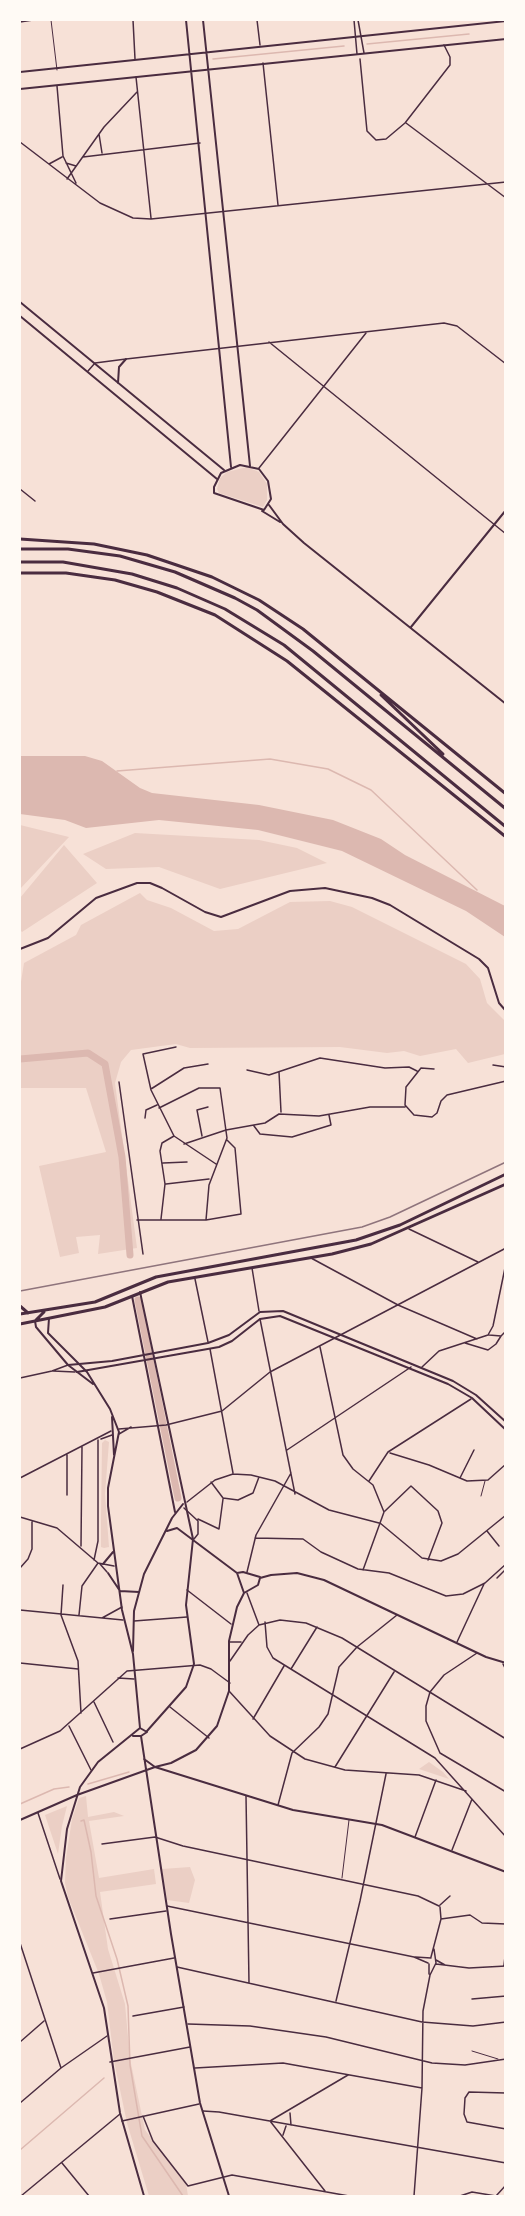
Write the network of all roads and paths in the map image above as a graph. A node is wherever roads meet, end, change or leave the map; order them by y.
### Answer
1 (33, 20) edge
2 (51, 20) edge
3 (133, 20) edge
4 (186, 20) edge
5 (203, 20) edge
6 (257, 20) edge
7 (354, 20) edge
8 (358, 20) edge
9 (506, 21) edge
10 (20, 22) edge
11 (362, 37) junction
12 (355, 38) junction
13 (506, 39) edge
14 (444, 45) junction
15 (260, 47) junction
16 (206, 52) junction
17 (189, 54) junction
18 (357, 54) junction
19 (364, 54) junction
20 (135, 59) junction
21 (360, 59) junction
22 (263, 63) junction
23 (57, 70) junction
24 (208, 70) junction
25 (190, 71) junction
26 (20, 72) edge
27 (136, 77) junction
28 (57, 85) junction
29 (20, 89) edge
30 (138, 91) junction
31 (405, 123) junction
32 (99, 133) junction
33 (20, 141) edge
34 (200, 143) junction
35 (145, 148) junction
36 (102, 154) junction
37 (63, 156) junction
38 (82, 157) junction
39 (66, 163) junction
40 (49, 164) junction
41 (78, 166) junction
42 (72, 175) junction
43 (67, 179) junction
44 (506, 182) edge
45 (76, 184) junction
46 (488, 184) junction
47 (506, 198) edge
48 (278, 206) junction
49 (224, 211) junction
50 (206, 212) junction
51 (151, 219) junction
52 (20, 302) edge
53 (20, 316) edge
54 (368, 332) junction
55 (268, 342) junction
56 (237, 344) junction
57 (219, 346) junction
58 (126, 359) junction
59 (95, 363) junction
60 (506, 364) edge
61 (87, 372) junction
62 (118, 383) junction
63 (325, 388) junction
64 (250, 466) junction
65 (231, 467) junction
66 (259, 469) junction
67 (224, 470) junction
68 (217, 479) junction
69 (20, 489) edge
70 (35, 501) dead end
71 (269, 505) junction
72 (260, 510) junction
73 (506, 510) edge
74 (283, 524) junction
75 (494, 524) junction
76 (506, 534) edge
77 (20, 539) edge
78 (20, 549) edge
79 (20, 562) edge
80 (20, 573) edge
81 (411, 627) junction
82 (378, 691) junction
83 (506, 704) edge
84 (466, 776) junction
85 (506, 794) edge
86 (506, 809) edge
87 (506, 827) edge
88 (506, 837) edge
89 (20, 949) edge
90 (506, 1011) edge
91 (176, 1047) dead end
92 (208, 1064) dead end
93 (493, 1065) dead end
94 (506, 1067) edge
95 (434, 1069) dead end
96 (247, 1070) dead end
97 (417, 1071) junction
98 (279, 1072) junction
99 (506, 1081) edge
100 (119, 1082) dead end
101 (151, 1090) junction
102 (158, 1105) junction
103 (208, 1107) dead end
104 (405, 1107) junction
105 (159, 1108) junction
106 (281, 1113) junction
107 (329, 1114) junction
108 (145, 1118) dead end
109 (254, 1126) junction
110 (226, 1130) junction
111 (174, 1137) junction
112 (202, 1137) junction
113 (227, 1140) junction
114 (184, 1144) junction
115 (187, 1162) dead end
116 (162, 1163) junction
117 (216, 1164) junction
118 (506, 1174) edge
119 (211, 1179) junction
120 (165, 1184) junction
121 (506, 1184) edge
122 (137, 1220) junction
123 (161, 1220) junction
124 (206, 1220) junction
125 (409, 1229) junction
126 (506, 1248) edge
127 (142, 1254) dead end
128 (310, 1258) junction
129 (478, 1262) junction
130 (506, 1263) edge
131 (252, 1267) junction
132 (195, 1278) junction
133 (136, 1285) junction
134 (140, 1292) junction
135 (132, 1296) junction
136 (398, 1305) junction
137 (20, 1306) edge
138 (46, 1310) junction
139 (260, 1312) junction
140 (28, 1313) junction
141 (20, 1314) edge
142 (49, 1318) junction
143 (260, 1318) junction
144 (35, 1321) junction
145 (20, 1324) edge
146 (506, 1331) edge
147 (342, 1333) junction
148 (488, 1335) junction
149 (501, 1336) junction
150 (335, 1337) junction
151 (477, 1339) junction
152 (208, 1343) junction
153 (465, 1343) junction
154 (320, 1346) junction
155 (210, 1349) junction
156 (152, 1354) junction
157 (145, 1355) junction
158 (153, 1359) junction
159 (146, 1360) junction
160 (77, 1362) junction
161 (104, 1362) junction
162 (68, 1365) junction
163 (411, 1367) junction
164 (422, 1367) junction
165 (106, 1368) junction
166 (52, 1371) junction
167 (77, 1372) junction
168 (87, 1372) junction
169 (270, 1372) junction
170 (20, 1378) edge
171 (94, 1384) junction
172 (472, 1398) junction
173 (222, 1411) junction
174 (112, 1414) junction
175 (335, 1418) junction
176 (506, 1422) edge
177 (166, 1425) junction
178 (158, 1426) junction
179 (131, 1427) junction
180 (118, 1429) junction
181 (506, 1430) edge
182 (111, 1431) junction
183 (119, 1434) junction
184 (112, 1435) junction
185 (99, 1439) junction
186 (82, 1447) junction
187 (474, 1450) dead end
188 (286, 1451) junction
189 (388, 1452) junction
190 (67, 1454) junction
191 (114, 1458) junction
192 (506, 1464) edge
193 (291, 1472) junction
194 (233, 1474) junction
195 (260, 1476) junction
196 (20, 1478) edge
197 (459, 1479) junction
198 (369, 1481) junction
199 (485, 1481) junction
200 (211, 1482) junction
201 (284, 1485) junction
202 (67, 1495) dead end
203 (296, 1495) junction
204 (481, 1496) dead end
205 (223, 1498) junction
206 (184, 1506) junction
207 (175, 1512) junction
208 (384, 1512) junction
209 (506, 1515) edge
210 (20, 1517) edge
211 (198, 1519) junction
212 (32, 1521) junction
213 (380, 1523) junction
214 (486, 1531) junction
215 (165, 1532) junction
216 (255, 1538) junction
217 (193, 1539) junction
218 (499, 1546) dead end
219 (81, 1547) junction
220 (113, 1552) junction
221 (94, 1560) junction
222 (428, 1561) junction
223 (100, 1564) junction
224 (506, 1564) edge
225 (116, 1566) junction
226 (20, 1568) edge
227 (506, 1569) edge
228 (363, 1571) junction
229 (247, 1572) junction
230 (237, 1573) junction
231 (108, 1574) junction
232 (117, 1576) junction
233 (260, 1578) junction
234 (496, 1578) dead end
235 (485, 1583) junction
236 (63, 1586) dead end
237 (187, 1590) junction
238 (120, 1591) junction
239 (139, 1592) junction
240 (245, 1593) junction
241 (122, 1607) junction
242 (20, 1610) edge
243 (398, 1614) junction
244 (61, 1615) junction
245 (79, 1616) junction
246 (187, 1617) junction
247 (101, 1618) junction
248 (125, 1620) junction
249 (134, 1621) junction
250 (265, 1622) junction
251 (231, 1624) junction
252 (259, 1625) junction
253 (317, 1627) junction
254 (229, 1641) junction
255 (242, 1642) junction
256 (457, 1643) junction
257 (357, 1647) junction
258 (477, 1653) junction
259 (133, 1654) junction
260 (230, 1661) junction
261 (20, 1663) edge
262 (504, 1663) edge
263 (194, 1664) junction
264 (285, 1666) junction
265 (291, 1669) junction
266 (79, 1670) junction
267 (134, 1670) junction
268 (506, 1670) edge
269 (394, 1671) junction
270 (117, 1678) junction
271 (134, 1679) junction
272 (230, 1683) junction
273 (229, 1691) junction
274 (430, 1692) junction
275 (333, 1696) junction
276 (93, 1701) junction
277 (170, 1707) junction
278 (81, 1714) junction
279 (366, 1715) junction
280 (253, 1720) junction
281 (68, 1725) junction
282 (140, 1728) junction
283 (147, 1731) junction
284 (133, 1736) junction
285 (141, 1736) junction
286 (209, 1738) junction
287 (505, 1738) edge
288 (113, 1742) dead end
289 (20, 1749) edge
290 (292, 1753) junction
291 (440, 1753) junction
292 (143, 1757) junction
293 (435, 1758) junction
294 (155, 1767) junction
295 (334, 1768) junction
296 (91, 1770) junction
297 (145, 1772) junction
298 (386, 1773) junction
299 (437, 1779) junction
300 (466, 1791) junction
301 (506, 1792) edge
302 (77, 1795) junction
303 (246, 1795) junction
304 (472, 1798) junction
305 (278, 1805) junction
306 (37, 1812) junction
307 (349, 1819) junction
308 (20, 1820) edge
309 (377, 1824) junction
310 (506, 1836) edge
311 (155, 1837) junction
312 (415, 1838) junction
313 (102, 1844) dead end
314 (451, 1851) junction
315 (248, 1859) junction
316 (506, 1872) edge
317 (342, 1880) junction
318 (61, 1881) junction
319 (364, 1885) junction
320 (450, 1896) dead end
321 (166, 1905) junction
322 (440, 1906) junction
323 (167, 1910) junction
324 (110, 1919) dead end
325 (441, 1919) junction
326 (248, 1922) junction
327 (506, 1924) edge
328 (20, 1943) edge
329 (350, 1944) junction
330 (506, 1948) edge
331 (434, 1949) junction
332 (414, 1957) junction
333 (175, 1958) junction
334 (431, 1958) junction
335 (436, 1959) junction
336 (429, 1964) junction
337 (434, 1965) junction
338 (446, 1965) junction
339 (505, 1966) edge
340 (176, 1967) junction
341 (92, 1973) junction
342 (429, 1975) junction
343 (249, 1983) junction
344 (506, 1996) edge
345 (472, 1999) dead end
346 (336, 2002) junction
347 (184, 2007) junction
348 (133, 2016) dead end
349 (45, 2020) junction
350 (422, 2022) junction
351 (506, 2022) edge
352 (188, 2024) junction
353 (107, 2036) junction
354 (20, 2042) edge
355 (191, 2047) junction
356 (472, 2052) dead end
357 (500, 2059) junction
358 (506, 2059) edge
359 (110, 2062) junction
360 (423, 2062) junction
361 (61, 2068) junction
362 (194, 2068) junction
363 (349, 2075) junction
364 (422, 2088) junction
365 (506, 2094) edge
366 (20, 2103) edge
367 (200, 2103) junction
368 (202, 2111) junction
369 (290, 2112) junction
370 (120, 2114) junction
371 (141, 2116) junction
372 (122, 2121) junction
373 (270, 2121) junction
374 (289, 2124) junction
375 (506, 2129) edge
376 (283, 2136) junction
377 (418, 2148) junction
378 (62, 2162) junction
379 (506, 2163) edge
380 (223, 2177) junction
381 (506, 2185) edge
382 (326, 2192) junction
383 (21, 2196) edge
384 (87, 2196) edge
385 (144, 2196) edge
386 (229, 2196) edge
387 (349, 2196) edge
388 (414, 2196) edge
389 (460, 2196) edge
390 (496, 2196) edge

1 - 10 street
2 - 23 lane
3 - 20 street
4 - 17 street
5 - 16 street
6 - 15 street
7 - 12 street
8 - 11 street
9 - 11 street
11 - 12 street
11 - 19 street
12 - 15 street
12 - 18 street
13 - 14 street
14 - 19 street
14 - 31 street
15 - 16 street
16 - 17 street
16 - 24 street
17 - 20 street
17 - 25 street
18 - 19 street
18 - 21 lane
18 - 22 street
19 - 21 lane
20 - 23 street
21 - 31 street
22 - 24 street
22 - 48 street
23 - 26 street
24 - 25 street
24 - 49 street
25 - 27 street
25 - 34 street
27 - 28 street
27 - 30 street
28 - 29 street
28 - 37 street
30 - 32 street
30 - 35 street
31 - 46 street
32 - 36 street
32 - 38 street
33 - 40 street
34 - 35 street
34 - 50 street
35 - 36 street
35 - 51 street
36 - 38 street
37 - 39 street
37 - 40 street
38 - 41 street
39 - 41 street
39 - 42 street
40 - 43 street
41 - 42 street
42 - 43 street
42 - 45 street
43 - 45 street
44 - 46 street
45 - 51 street
46 - 47 street
46 - 48 street
48 - 49 street
49 - 50 street
49 - 56 street
50 - 51 street
50 - 57 street
52 - 59 street
53 - 61 street
54 - 55 street
54 - 60 street
54 - 63 street
55 - 56 street
55 - 63 street
56 - 57 street
56 - 64 street
57 - 58 street
57 - 65 street
58 - 59 street
58 - 62 street
59 - 61 street
59 - 62 street
61 - 68 street
62 - 67 street
63 - 66 street
63 - 75 street
64 - 65 street
64 - 66 street
65 - 67 street
66 - 71 street
67 - 68 street
68 - 72 street
69 - 70 street
71 - 72 street
71 - 74 street
72 - 74 street
73 - 75 street
74 - 81 street
75 - 76 street
75 - 81 street
77 - 82 main road
78 - 84 main road
79 - 87 main road
80 - 88 main road
81 - 83 street
82 - 84 main road
82 - 85 main road
84 - 86 main road
89 - 90 street
91 - 101 street
92 - 101 street
93 - 94 street
95 - 97 street
96 - 98 street
97 - 98 street
97 - 104 street
98 - 106 street
99 - 104 street
100 - 122 street
101 - 102 street
102 - 105 street
102 - 108 street
103 - 112 street
104 - 107 street
105 - 110 street
105 - 111 street
106 - 107 street
106 - 109 street
107 - 109 street
109 - 110 street
110 - 112 street
110 - 113 street
111 - 114 street
111 - 116 street
112 - 114 street
113 - 117 street
113 - 124 street
114 - 117 street
115 - 116 street
116 - 120 street
117 - 119 street
118 - 133 main road
119 - 120 street
119 - 124 street
120 - 123 street
121 - 125 main road
122 - 123 street
122 - 127 street
123 - 124 street
125 - 128 main road
125 - 129 street
126 - 129 street
128 - 131 main road
128 - 136 street
129 - 136 street
130 - 148 street
131 - 132 main road
131 - 139 street
132 - 134 main road
132 - 152 street
133 - 134 main road
133 - 138 main road
134 - 135 main road
134 - 156 street
135 - 142 main road
135 - 157 street
136 - 147 street
136 - 151 street
137 - 140 main road
138 - 140 main road
138 - 144 main road
139 - 147 street
139 - 152 street
140 - 141 main road
142 - 144 main road
142 - 160 street
143 - 150 street
143 - 155 street
143 - 169 street
144 - 145 main road
144 - 162 street
146 - 149 street
147 - 150 street
147 - 164 street
148 - 149 street
148 - 151 street
149 - 153 street
150 - 154 street
150 - 163 street
151 - 153 street
152 - 156 street
153 - 164 street
154 - 169 street
154 - 175 street
155 - 158 street
155 - 173 street
156 - 157 street
156 - 158 street
157 - 159 street
157 - 161 street
158 - 159 street
158 - 177 street
159 - 165 street
159 - 178 street
160 - 161 street
160 - 162 street
160 - 168 street
161 - 165 street
162 - 166 street
162 - 167 street
163 - 172 street
163 - 175 street
164 - 176 street
165 - 168 street
166 - 167 street
166 - 170 street
167 - 168 street
167 - 171 street
168 - 171 street
169 - 173 street
169 - 188 street
171 - 174 street
172 - 181 street
172 - 189 street
173 - 177 street
173 - 194 street
174 - 180 street
174 - 182 street
175 - 188 street
175 - 198 street
177 - 178 street
177 - 206 street
178 - 179 street
178 - 207 street
179 - 180 street
179 - 183 street
180 - 182 street
180 - 183 street
182 - 184 street
182 - 185 street
183 - 184 street
183 - 191 street
184 - 185 street
184 - 191 street
185 - 186 street
185 - 221 street
186 - 190 street
186 - 219 street
187 - 197 street
188 - 193 street
189 - 197 street
189 - 198 street
190 - 196 street
190 - 202 street
191 - 220 street
192 - 199 street
193 - 201 street
193 - 203 street
194 - 195 street
194 - 200 street
195 - 201 street
195 - 205 street
197 - 199 street
198 - 208 street
199 - 204 lane
200 - 205 street
200 - 206 street
201 - 203 street
201 - 216 street
203 - 213 street
205 - 211 street
206 - 207 street
206 - 211 street
206 - 217 street
207 - 215 street
208 - 213 street
208 - 222 street
209 - 214 street
210 - 212 street
211 - 217 street
212 - 219 street
212 - 226 street
213 - 222 street
213 - 228 street
214 - 218 street
214 - 222 street
215 - 217 street
215 - 239 street
216 - 228 street
216 - 229 street
217 - 230 street
217 - 237 street
219 - 221 street
220 - 223 street
220 - 225 street
221 - 223 street
223 - 225 street
223 - 231 street
223 - 245 street
224 - 235 street
225 - 232 street
227 - 234 street
228 - 235 street
229 - 230 street
229 - 233 street
230 - 240 street
231 - 232 street
231 - 238 street
232 - 238 street
233 - 240 street
233 - 243 street
235 - 256 street
236 - 244 street
237 - 246 street
237 - 251 street
238 - 239 street
238 - 241 street
239 - 249 street
240 - 251 street
240 - 252 street
241 - 247 street
241 - 248 street
242 - 244 street
243 - 256 street
243 - 257 street
244 - 245 street
244 - 266 street
245 - 247 street
246 - 249 street
246 - 263 street
247 - 248 street
248 - 259 street
249 - 259 street
250 - 252 street
250 - 253 street
250 - 264 street
251 - 254 street
252 - 255 street
253 - 257 street
253 - 265 street
254 - 255 street
254 - 260 street
255 - 260 street
256 - 258 street
257 - 269 street
257 - 275 street
258 - 262 street
258 - 274 street
259 - 267 street
260 - 272 street
261 - 266 street
262 - 268 street
263 - 267 street
263 - 272 street
263 - 277 street
264 - 265 street
264 - 280 street
265 - 275 street
266 - 278 street
267 - 270 street
267 - 271 street
269 - 274 street
269 - 279 street
270 - 271 street
270 - 276 street
271 - 282 street
272 - 273 street
273 - 280 street
273 - 286 street
274 - 287 street
274 - 291 street
275 - 279 street
275 - 290 street
276 - 278 street
276 - 288 street
277 - 283 street
277 - 286 street
278 - 281 street
279 - 293 street
279 - 295 street
280 - 290 street
281 - 289 street
281 - 296 street
282 - 283 street
282 - 284 street
283 - 285 street
284 - 285 street
284 - 296 street
285 - 292 street
286 - 294 street
290 - 295 street
290 - 305 street
291 - 293 street
291 - 301 street
292 - 294 street
292 - 297 street
293 - 300 street
294 - 297 street
294 - 303 street
295 - 298 street
296 - 302 street
297 - 302 street
297 - 311 street
298 - 299 street
298 - 309 street
299 - 300 street
299 - 312 street
300 - 304 street
302 - 306 street
302 - 318 street
303 - 305 street
303 - 315 street
304 - 310 street
304 - 314 street
305 - 307 street
306 - 308 street
306 - 318 street
307 - 309 street
307 - 317 lane
309 - 312 street
309 - 319 street
311 - 313 street
311 - 315 street
311 - 321 street
312 - 314 street
314 - 316 street
315 - 317 street
315 - 326 street
317 - 319 street
318 - 341 street
319 - 322 street
319 - 329 street
320 - 322 street
321 - 323 street
321 - 326 street
322 - 325 street
323 - 324 street
323 - 333 street
325 - 327 street
325 - 331 street
326 - 329 street
326 - 343 street
328 - 349 street
329 - 332 street
329 - 346 street
330 - 339 street
331 - 334 street
331 - 335 street
332 - 334 street
332 - 336 street
333 - 340 street
333 - 341 street
334 - 335 street
334 - 336 street
335 - 337 street
335 - 338 street
336 - 337 street
336 - 342 street
337 - 338 street
337 - 342 street
338 - 339 street
340 - 343 street
340 - 347 street
341 - 353 street
342 - 350 street
343 - 346 street
344 - 345 street
346 - 350 street
347 - 348 street
347 - 352 street
349 - 354 street
349 - 361 street
350 - 351 street
350 - 360 street
352 - 355 street
352 - 360 street
353 - 359 street
353 - 361 street
355 - 359 street
355 - 362 street
356 - 357 lane
357 - 358 street
357 - 360 street
359 - 370 street
360 - 364 street
361 - 366 street
362 - 363 street
362 - 367 street
363 - 364 street
363 - 369 street
364 - 377 street
365 - 375 street
367 - 368 street
367 - 371 street
368 - 373 street
368 - 380 street
369 - 373 street
369 - 374 street
370 - 372 street
370 - 378 street
371 - 372 street
371 - 380 street
372 - 385 street
373 - 374 street
373 - 376 street
374 - 376 street
374 - 377 street
376 - 382 street
377 - 379 street
377 - 388 street
378 - 383 street
378 - 384 street
380 - 382 street
380 - 386 street
381 - 390 street
382 - 387 street
389 - 390 street

